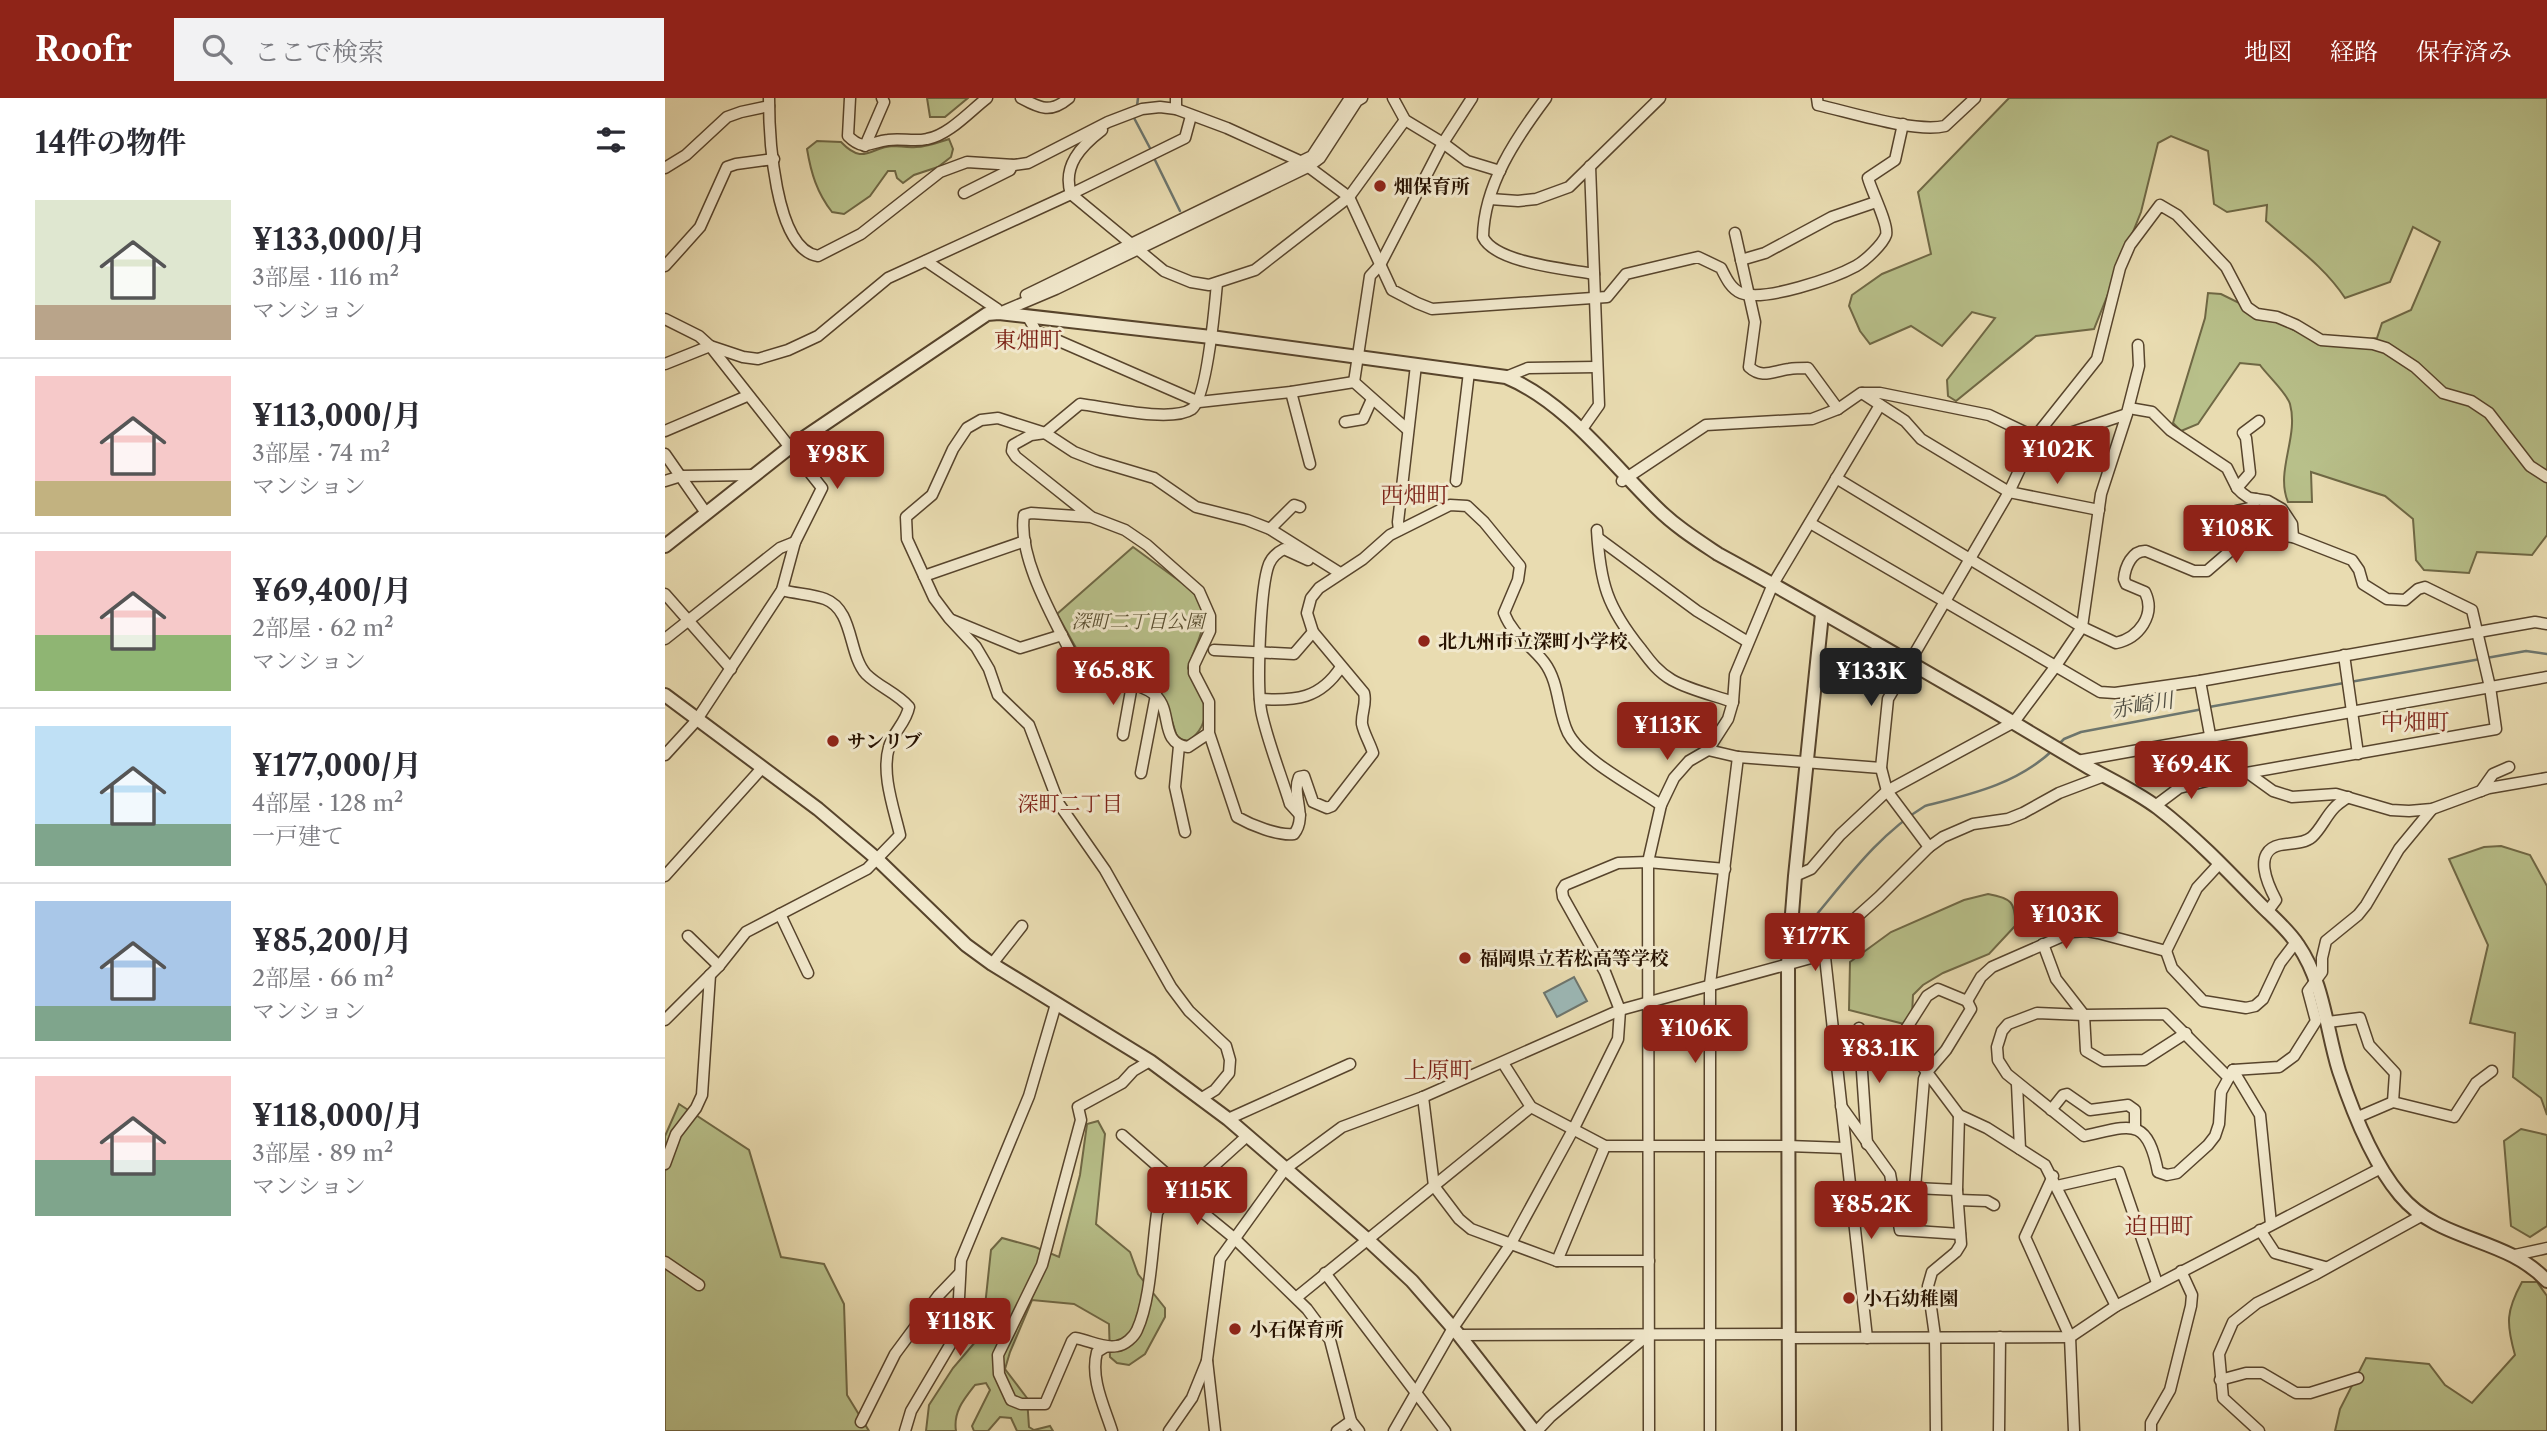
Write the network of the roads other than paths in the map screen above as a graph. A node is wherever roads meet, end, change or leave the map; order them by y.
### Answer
1 (850, 98) edge
2 (882, 98) edge
3 (987, 98) edge
4 (1021, 98) edge
5 (1069, 98) edge
6 (1176, 98) edge
7 (1350, 98) edge
8 (1361, 98) edge
9 (1393, 98) edge
10 (1472, 98) edge
11 (1546, 98) edge
12 (1660, 98) edge
13 (1817, 98) edge
14 (1975, 98) edge
15 (769, 102) edge
16 (1176, 109) junction
17 (1191, 116) junction
18 (1405, 120) junction
19 (1108, 122) junction
20 (1903, 124) junction
21 (1443, 143) junction
22 (865, 146) junction
23 (773, 159) junction
24 (1013, 164) junction
25 (1305, 165) junction
26 (1590, 166) junction
27 (665, 168) edge
28 (1500, 171) junction
29 (964, 193) dead end
30 (1071, 194) junction
31 (1349, 197) junction
32 (1490, 199) junction
33 (1875, 202) junction
34 (1735, 233) dead end
35 (1135, 247) junction
36 (1741, 260) junction
37 (926, 261) junction
38 (1380, 265) junction
39 (665, 266) edge
40 (1594, 274) junction
41 (1217, 283) junction
42 (1748, 295) junction
43 (1595, 298) junction
44 (998, 311) junction
45 (1028, 317) junction
46 (665, 319) edge
47 (1211, 337) junction
48 (2138, 345) dead end
49 (710, 346) junction
50 (1359, 357) junction
51 (665, 364) edge
52 (1416, 365) junction
53 (1596, 367) junction
54 (1469, 372) junction
55 (1506, 377) junction
56 (1354, 382) junction
57 (1291, 392) junction
58 (1861, 393) junction
59 (747, 396) junction
60 (1372, 399) junction
61 (1199, 402) junction
62 (1880, 405) junction
63 (1838, 409) junction
64 (2128, 411) junction
65 (2259, 421) dead end
66 (1345, 422) dead end
67 (1582, 429) junction
68 (665, 430) edge
69 (1408, 430) junction
70 (1045, 433) junction
71 (2035, 437) junction
72 (789, 448) junction
73 (665, 454) edge
74 (1310, 464) dead end
75 (754, 475) junction
76 (681, 476) junction
77 (2547, 477) edge
78 (1836, 478) junction
79 (1625, 479) junction
80 (665, 481) edge
81 (1456, 481) dead end
82 (2237, 488) junction
83 (2009, 492) junction
84 (2256, 499) junction
85 (1300, 507) dead end
86 (2099, 510) junction
87 (706, 513) junction
88 (1091, 517) junction
89 (1810, 523) junction
90 (1270, 529) junction
91 (1399, 530) junction
92 (2293, 537) junction
93 (795, 541) junction
94 (1025, 541) junction
95 (2239, 544) junction
96 (665, 546) edge
97 (1970, 559) junction
98 (1324, 564) junction
99 (1340, 573) junction
100 (924, 576) junction
101 (1773, 584) junction
102 (782, 590) junction
103 (665, 594) edge
104 (1945, 603) junction
105 (1822, 614) junction
106 (949, 618) junction
107 (688, 621) junction
108 (2547, 624) edge
109 (2082, 627) junction
110 (1313, 632) junction
111 (2479, 632) junction
112 (1062, 635) junction
113 (665, 639) edge
114 (1748, 642) junction
115 (1214, 650) dead end
116 (1260, 654) junction
117 (2344, 655) junction
118 (1910, 663) junction
119 (1342, 667) junction
120 (2055, 667) junction
121 (731, 669) junction
122 (2547, 677) edge
123 (2200, 681) junction
124 (1132, 685) junction
125 (2490, 687) junction
126 (665, 695) edge
127 (1156, 695) junction
128 (1260, 699) junction
129 (1733, 702) junction
130 (2352, 712) junction
131 (696, 721) junction
132 (2014, 722) junction
133 (1209, 733) junction
134 (1123, 735) dead end
135 (2211, 737) junction
136 (1179, 746) junction
137 (1708, 750) junction
138 (2358, 754) junction
139 (665, 755) edge
140 (1738, 757) junction
141 (2077, 761) junction
142 (1808, 764) junction
143 (2509, 767) dead end
144 (762, 768) junction
145 (1881, 768) junction
146 (1141, 773) dead end
147 (2248, 773) junction
148 (2103, 776) junction
149 (2218, 778) junction
150 (2547, 778) edge
151 (1887, 791) junction
152 (2481, 791) junction
153 (2348, 797) junction
154 (1661, 805) junction
155 (2155, 806) junction
156 (2432, 809) junction
157 (1300, 815) junction
158 (1185, 832) dead end
159 (1929, 847) junction
160 (877, 859) junction
161 (1648, 862) junction
162 (2220, 863) junction
163 (1724, 869) junction
164 (665, 876) edge
165 (1795, 877) junction
166 (2267, 912) junction
167 (779, 914) junction
168 (1022, 926) dead end
169 (688, 936) dead end
170 (2297, 942) junction
171 (2043, 944) junction
172 (1821, 947) junction
173 (2166, 951) junction
174 (992, 964) junction
175 (1789, 964) junction
176 (719, 966) junction
177 (808, 973) dead end
178 (710, 975) junction
179 (2316, 979) junction
180 (1710, 984) junction
181 (1649, 1000) junction
182 (1967, 1001) junction
183 (1056, 1004) junction
184 (1620, 1010) junction
185 (2084, 1015) junction
186 (666, 1018) edge
187 (2328, 1022) junction
188 (1859, 1028) dead end
189 (2186, 1033) junction
190 (1150, 1061) junction
191 (1503, 1063) junction
192 (1350, 1064) dead end
193 (2492, 1071) dead end
194 (1927, 1072) junction
195 (2231, 1074) junction
196 (2017, 1084) junction
197 (1423, 1097) junction
198 (1202, 1098) junction
199 (2393, 1102) junction
200 (1840, 1106) junction
201 (1531, 1107) junction
202 (2051, 1110) junction
203 (1959, 1115) junction
204 (2358, 1117) junction
205 (1228, 1119) junction
206 (1574, 1128) junction
207 (2135, 1128) junction
208 (1122, 1135) dead end
209 (1247, 1136) junction
210 (1867, 1145) junction
211 (1605, 1146) junction
212 (1649, 1146) junction
213 (1710, 1146) junction
214 (1788, 1146) junction
215 (1845, 1148) junction
216 (2020, 1149) junction
217 (665, 1164) edge
218 (2381, 1168) junction
219 (1285, 1169) junction
220 (2055, 1181) junction
221 (1434, 1186) junction
222 (1186, 1191) junction
223 (1957, 1195) junction
224 (1993, 1205) dead end
225 (2421, 1216) junction
226 (2271, 1224) junction
227 (2260, 1230) junction
228 (1960, 1234) junction
229 (1234, 1238) junction
230 (1368, 1240) junction
231 (1510, 1245) junction
232 (2547, 1248) edge
233 (2515, 1255) junction
234 (1557, 1261) junction
235 (1649, 1261) junction
236 (665, 1262) edge
237 (2325, 1268) junction
238 (2181, 1271) junction
239 (1325, 1273) junction
240 (959, 1274) junction
241 (2547, 1281) edge
242 (2157, 1283) junction
243 (699, 1285) dead end
244 (1297, 1297) junction
245 (2116, 1306) junction
246 (1456, 1332) junction
247 (1649, 1334) junction
248 (1711, 1334) junction
249 (1789, 1336) junction
250 (1935, 1336) junction
251 (2000, 1337) junction
252 (2070, 1337) junction
253 (1867, 1338) junction
254 (1105, 1347) junction
255 (1207, 1360) junction
256 (2358, 1378) dead end
257 (2220, 1380) junction
258 (1415, 1392) junction
259 (1351, 1421) junction
260 (861, 1422) dead end
261 (905, 1431) edge
262 (1112, 1431) edge
263 (1169, 1431) edge
264 (1215, 1431) edge
265 (1337, 1431) edge
266 (1359, 1431) edge
267 (1394, 1431) edge
268 (1445, 1431) edge
269 (1536, 1431) edge
270 (1649, 1431) edge
271 (1710, 1431) edge
272 (1789, 1431) edge
273 (1935, 1431) edge
274 (1999, 1431) edge
275 (2074, 1431) edge
276 (2151, 1431) edge
277 (2259, 1431) edge

1 - 22 street
2 - 22 street
3 - 22 street
4 - 5 street
6 - 16 street
7 - 25 street
8 - 25 street
9 - 18 street
10 - 21 street
11 - 28 street
12 - 26 street
13 - 20 street
14 - 20 street
15 - 23 street
15 - 27 street
16 - 17 street
16 - 19 street
17 - 25 street
17 - 30 street
18 - 21 street
18 - 31 street
19 - 24 street
19 - 30 street
20 - 33 street
21 - 28 street
21 - 38 street
23 - 24 street
23 - 39 street
24 - 29 street
25 - 31 street
25 - 35 street
26 - 32 street
26 - 40 street
28 - 32 street
30 - 35 street
30 - 37 street
31 - 38 street
31 - 41 street
32 - 40 street
33 - 36 street
33 - 42 street
34 - 36 street
35 - 41 street
35 - 44 street
36 - 42 street
37 - 44 street
37 - 49 street
38 - 43 street
38 - 50 street
40 - 43 street
41 - 47 street
42 - 43 street
42 - 63 street
43 - 53 street
44 - 45 street
44 - 72 street
45 - 47 street
45 - 61 street
46 - 49 street
47 - 50 street
47 - 61 street
48 - 64 street
49 - 51 street
49 - 59 street
50 - 52 street
50 - 56 street
52 - 54 street
52 - 69 street
53 - 55 street
53 - 67 street
54 - 55 street
54 - 81 street
55 - 67 street
56 - 57 street
56 - 60 street
57 - 61 street
57 - 74 street
58 - 62 street
58 - 63 street
58 - 71 street
59 - 68 street
59 - 72 street
60 - 66 street
60 - 69 street
61 - 70 street
62 - 78 street
62 - 83 street
63 - 79 street
64 - 71 street
64 - 82 street
64 - 86 street
65 - 82 street
67 - 79 street
69 - 91 street
70 - 88 street
70 - 90 street
70 - 100 street
71 - 77 street
71 - 83 street
72 - 75 street
72 - 93 street
73 - 76 street
75 - 76 street
75 - 87 street
76 - 80 street
76 - 87 street
78 - 89 street
78 - 97 street
79 - 101 street
82 - 84 street
83 - 86 street
83 - 97 street
84 - 92 street
84 - 95 street
85 - 90 street
86 - 109 street
87 - 96 street
88 - 94 street
88 - 133 street
89 - 101 street
89 - 104 street
90 - 98 street
91 - 99 street
91 - 154 street
92 - 95 street
92 - 111 street
93 - 102 street
93 - 107 street
94 - 100 street
94 - 112 street
95 - 109 street
97 - 104 street
97 - 109 street
98 - 99 street
98 - 116 street
99 - 110 street
100 - 106 street
101 - 105 street
101 - 114 street
102 - 121 street
102 - 160 street
103 - 107 street
104 - 118 street
104 - 120 street
105 - 118 street
105 - 142 street
106 - 112 street
106 - 198 street
107 - 113 street
107 - 121 street
108 - 111 street
109 - 120 street
110 - 116 street
110 - 119 street
111 - 117 street
111 - 125 street
112 - 124 street
114 - 129 street
114 - 129 street
115 - 116 street
116 - 128 street
117 - 123 street
117 - 130 street
118 - 132 street
118 - 145 street
119 - 128 street
119 - 157 street
120 - 123 street
120 - 132 street
121 - 131 street
122 - 125 street
123 - 135 street
124 - 127 street
124 - 134 street
125 - 130 street
125 - 138 street
126 - 131 street
127 - 136 street
127 - 146 street
128 - 157 street
129 - 137 street
130 - 135 street
130 - 138 street
131 - 139 street
131 - 144 street
132 - 141 street
132 - 151 street
133 - 136 street
133 - 157 street
135 - 141 street
135 - 149 street
136 - 158 street
137 - 140 street
137 - 154 street
138 - 147 street
140 - 142 street
140 - 163 street
141 - 148 street
142 - 145 street
142 - 165 street
143 - 152 street
144 - 160 street
144 - 164 street
145 - 151 street
147 - 149 street
147 - 153 street
148 - 155 street
148 - 159 street
149 - 155 street
150 - 152 street
151 - 159 street
151 - 165 street
152 - 156 street
153 - 156 street
153 - 166 street
154 - 161 street
155 - 162 street
156 - 179 street
159 - 172 street
160 - 167 street
160 - 174 street
161 - 163 street
161 - 181 street
161 - 184 street
162 - 166 street
162 - 173 street
163 - 180 street
165 - 175 street
166 - 170 street
167 - 176 street
167 - 177 street
168 - 174 street
169 - 176 street
170 - 173 street
170 - 179 street
171 - 173 street
171 - 182 street
171 - 185 street
172 - 175 street
172 - 200 street
174 - 183 street
175 - 180 street
175 - 214 street
176 - 178 street
178 - 186 street
178 - 217 street
179 - 187 street
179 - 195 street
180 - 181 street
180 - 213 street
181 - 184 street
181 - 212 street
182 - 194 street
182 - 194 street
183 - 190 street
183 - 240 street
184 - 191 street
184 - 206 street
185 - 189 street
185 - 189 street
185 - 196 street
187 - 199 street
187 - 204 street
188 - 210 street
189 - 195 street
190 - 198 street
190 - 254 street
191 - 197 street
191 - 201 street
192 - 205 street
193 - 199 street
194 - 203 street
194 - 223 street
195 - 207 street
195 - 226 street
196 - 202 street
196 - 216 street
197 - 219 street
197 - 221 street
198 - 205 street
199 - 204 street
200 - 210 street
200 - 215 street
201 - 206 street
201 - 221 street
202 - 207 street
202 - 207 street
203 - 216 street
203 - 223 street
204 - 218 street
205 - 209 street
206 - 211 street
206 - 231 street
208 - 222 street
209 - 219 street
209 - 222 street
210 - 228 street
211 - 212 street
211 - 234 street
212 - 213 street
212 - 235 street
213 - 214 street
213 - 248 street
214 - 215 street
214 - 249 street
215 - 253 street
216 - 220 street
218 - 225 street
218 - 226 street
219 - 229 street
219 - 230 street
220 - 242 street
220 - 245 street
220 - 252 street
221 - 230 street
221 - 231 street
222 - 229 street
222 - 254 street
223 - 224 street
223 - 228 street
225 - 233 street
225 - 237 street
226 - 227 street
227 - 237 street
227 - 238 street
228 - 250 street
229 - 244 street
229 - 255 street
230 - 239 street
230 - 246 street
231 - 234 street
231 - 246 street
232 - 233 street
233 - 241 street
234 - 235 street
235 - 247 street
236 - 243 street
237 - 257 street
238 - 242 street
238 - 276 street
239 - 244 street
239 - 258 street
240 - 260 street
240 - 261 street
242 - 245 street
244 - 259 street
245 - 252 street
246 - 247 street
246 - 258 street
246 - 269 street
247 - 248 street
247 - 269 street
247 - 270 street
248 - 249 street
248 - 271 street
249 - 253 street
249 - 272 street
250 - 251 street
250 - 253 street
250 - 273 street
251 - 252 street
251 - 274 street
252 - 275 street
254 - 262 street
255 - 263 street
255 - 264 street
256 - 257 street
257 - 277 street
258 - 267 street
258 - 268 street
259 - 265 street
259 - 266 street

